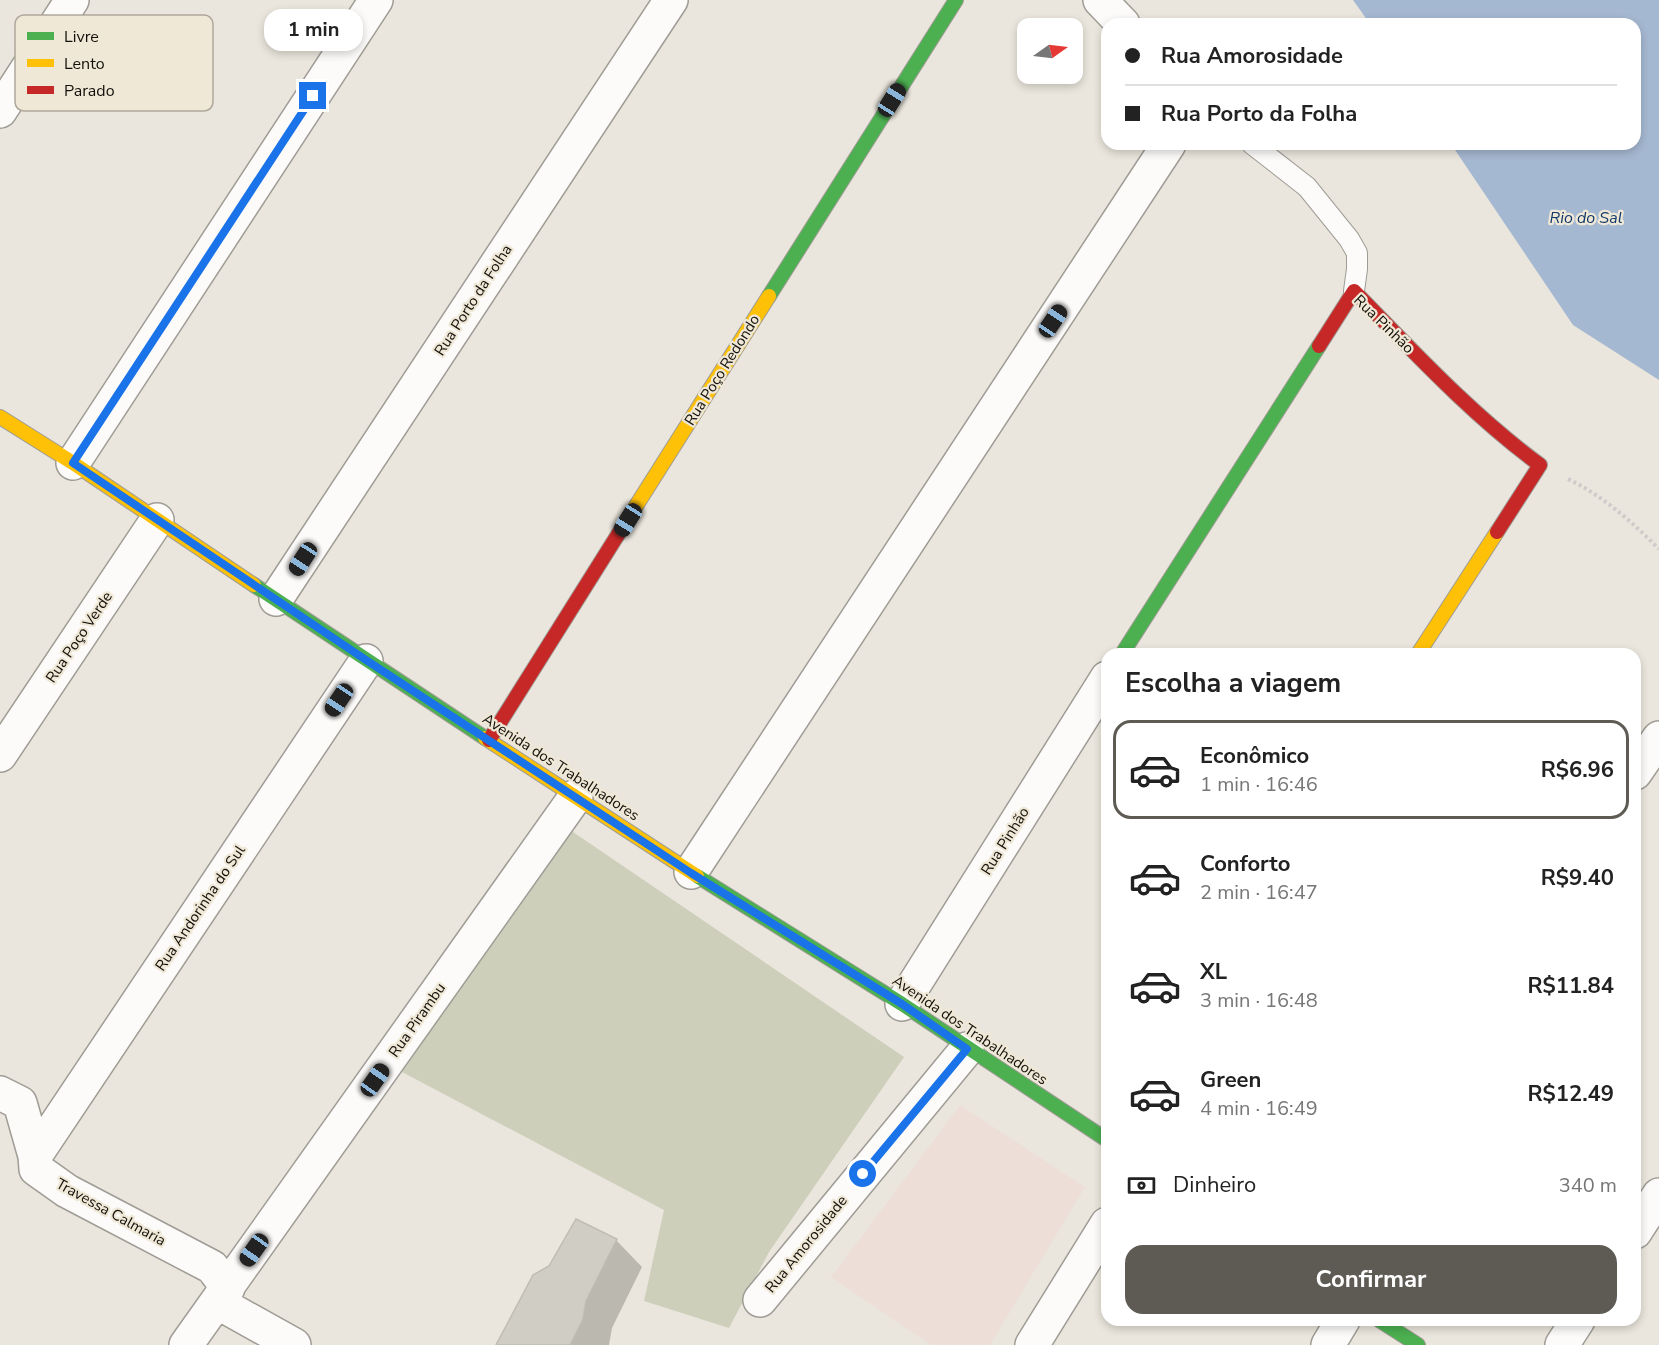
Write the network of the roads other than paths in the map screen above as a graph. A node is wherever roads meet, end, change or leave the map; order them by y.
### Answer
1 (72, 0) edge
2 (376, 0) edge
3 (670, 0) edge
4 (956, 0) edge
5 (1100, 0) edge
6 (62, 15) edge
7 (1117, 18) edge
8 (15, 88) edge
9 (0, 111) edge
10 (1165, 150) edge
11 (1260, 150) edge
12 (1354, 291) junction
13 (0, 417) edge
14 (73, 463) junction
15 (157, 520) junction
16 (276, 599) junction
17 (1126, 648) edge
18 (1422, 648) edge
19 (366, 660) junction
20 (1101, 688) edge
21 (1659, 738) edge
22 (489, 740) junction
23 (0, 755) edge
24 (1641, 764) edge
25 (576, 796) junction
26 (691, 873) junction
27 (902, 1004) junction
28 (967, 1049) junction
29 (0, 1093) edge
30 (1101, 1135) edge
31 (35, 1156) junction
32 (1659, 1196) edge
33 (1641, 1223) edge
34 (1101, 1234) edge
35 (223, 1295) junction
36 (760, 1300) dead end
37 (1339, 1326) edge
38 (1388, 1326) edge
39 (1574, 1326) edge
40 (186, 1345) edge
41 (294, 1345) edge
42 (1032, 1345) edge
43 (1328, 1345) edge
44 (1418, 1345) edge
45 (1562, 1345) edge

1 - 6 street
2 - 14 street
3 - 16 street, Rua Porto da Folha
4 - 22 street, Rua Poço Redondo
5 - 7 street
8 - 9 street
10 - 26 street
11 - 12 lane
12 - 17 street, Rua Pinhão
12 - 18 street, Rua Pinhão
13 - 14 street, Avenida dos Trabalhadores
14 - 15 street, Avenida dos Trabalhadores
15 - 16 street, Avenida dos Trabalhadores
15 - 23 street, Rua Poço Verde
16 - 19 street, Avenida dos Trabalhadores
19 - 22 street, Avenida dos Trabalhadores
19 - 31 street, Rua Andorinha do Sul
20 - 27 street, Rua Pinhão
21 - 24 street
22 - 25 street, Avenida dos Trabalhadores
25 - 26 street, Avenida dos Trabalhadores
25 - 35 street, Rua Pirambu
26 - 27 street, Avenida dos Trabalhadores
27 - 28 street, Avenida dos Trabalhadores
28 - 30 street, Avenida dos Trabalhadores
28 - 36 street, Rua Amorosidade
29 - 31 street, Travessa Calmaria
31 - 35 street, Travessa Calmaria
32 - 33 street
34 - 42 street
35 - 40 street, Rua Pirambu
35 - 41 street
37 - 43 street
38 - 44 street
39 - 45 street

